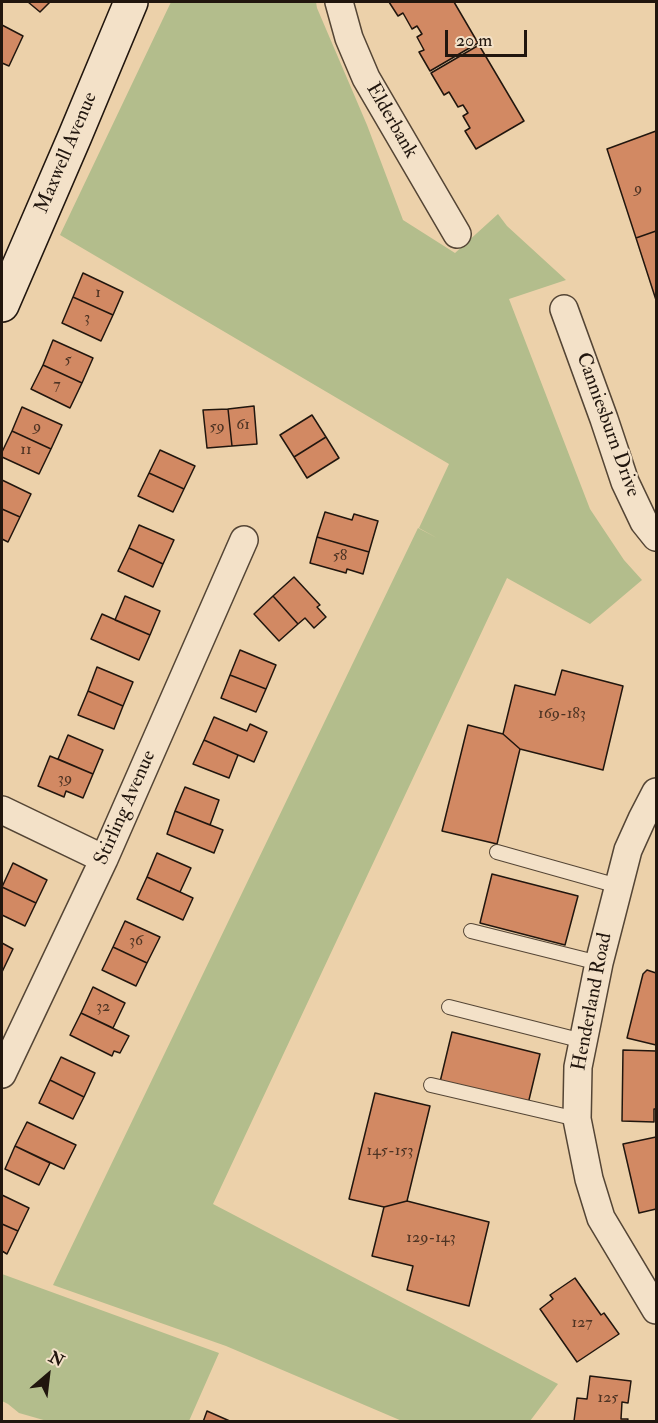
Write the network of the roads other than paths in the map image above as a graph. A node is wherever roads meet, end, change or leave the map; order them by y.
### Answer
1 (131, 2) edge
2 (339, 2) edge
3 (457, 234) dead end
4 (2, 304) edge
5 (564, 309) dead end
6 (657, 537) edge
7 (244, 540) dead end
8 (657, 792) edge
9 (2, 810) edge
10 (497, 852) dead end
11 (104, 859) junction
12 (618, 886) junction
13 (471, 931) dead end
14 (599, 963) junction
15 (449, 1007) dead end
16 (583, 1041) junction
17 (2, 1074) edge
18 (431, 1085) dead end
19 (577, 1119) junction
20 (654, 1300) edge

1 - 4 street, Maxwell Avenue
2 - 3 street, Elderbank
5 - 6 street, Canniesburn Drive
7 - 11 street, Stirling Avenue
8 - 12 street, Henderland Road
9 - 11 street
10 - 12 lane
11 - 17 street, Stirling Avenue
12 - 14 street, Henderland Road
13 - 14 lane
14 - 16 street, Henderland Road
15 - 16 lane
16 - 19 street, Henderland Road
18 - 19 lane
19 - 20 street, Henderland Road

